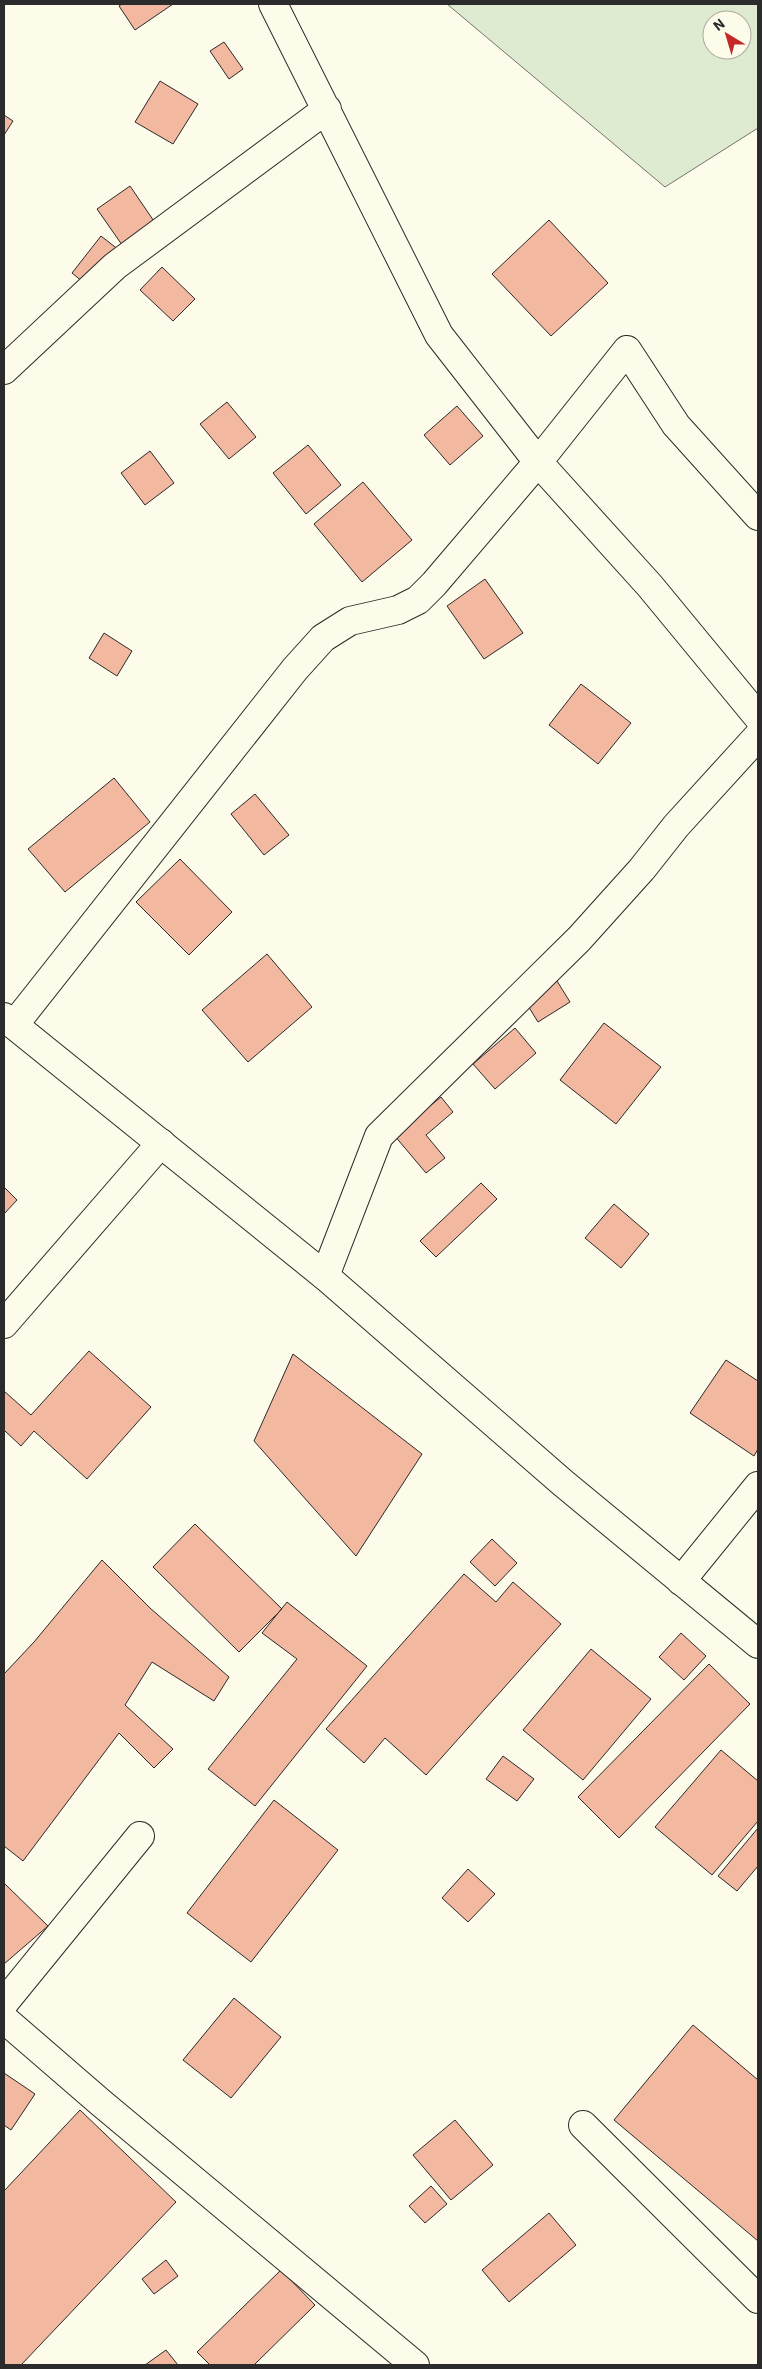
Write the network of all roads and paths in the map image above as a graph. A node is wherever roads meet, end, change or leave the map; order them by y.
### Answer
1 (273, 4) edge
2 (327, 109) junction
3 (4, 370) edge
4 (538, 462) junction
5 (758, 516) edge
6 (758, 717) edge
7 (758, 736) edge
8 (9, 1021) edge
9 (161, 1144) junction
10 (325, 1276) junction
11 (4, 1324) edge
12 (758, 1486) edge
13 (681, 1581) junction
14 (758, 1644) edge
15 (140, 1836) dead end
16 (4, 2003) edge
17 (4, 2019) edge
18 (583, 2125) dead end
19 (758, 2299) edge
20 (415, 2365) edge

1 - 2 street
2 - 3 street
2 - 4 street
4 - 5 street
4 - 6 street
4 - 8 street
7 - 10 street
8 - 9 street
9 - 10 street
9 - 11 street
10 - 13 street
12 - 13 street
13 - 14 street
15 - 16 street
17 - 20 street
18 - 19 street

